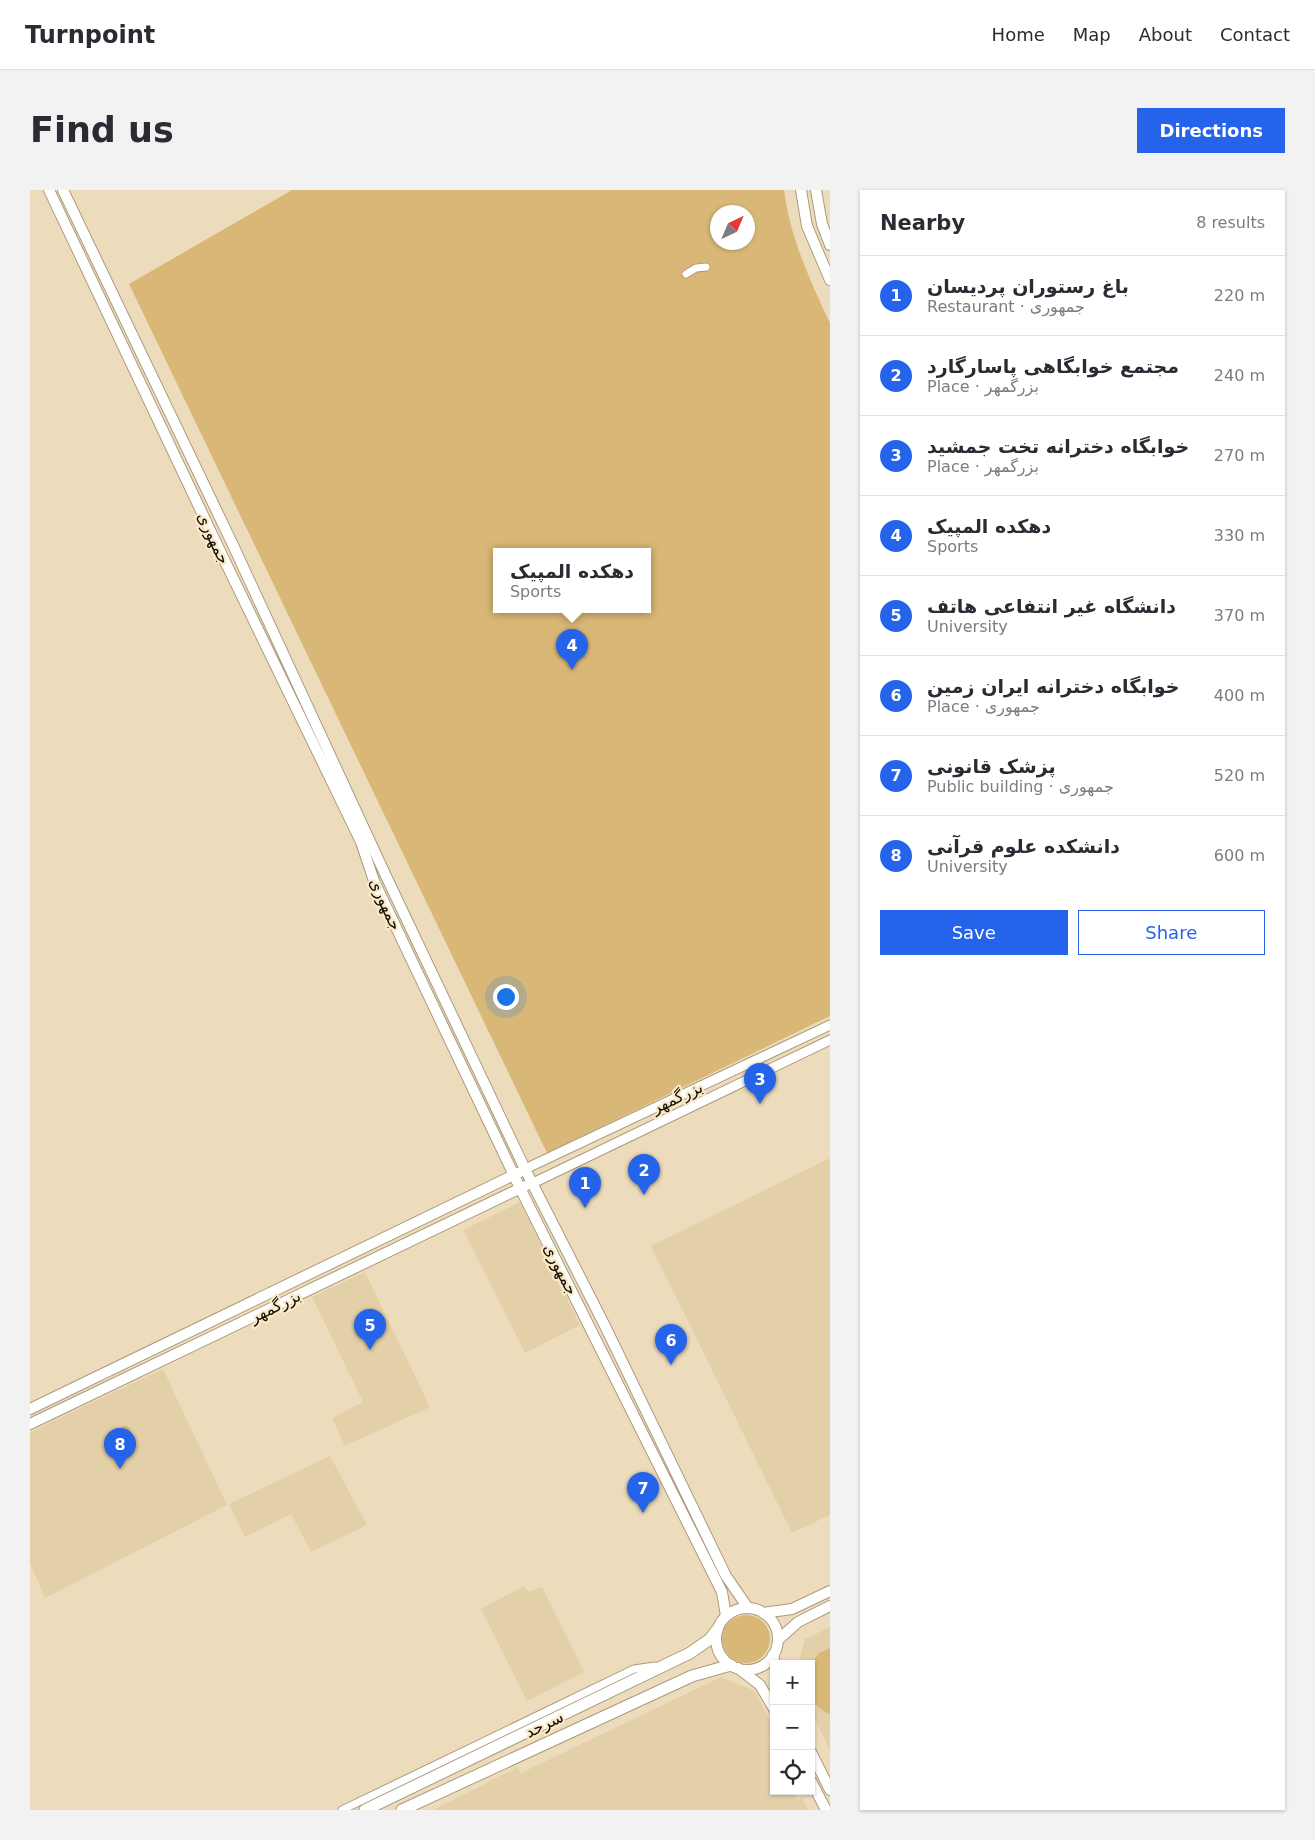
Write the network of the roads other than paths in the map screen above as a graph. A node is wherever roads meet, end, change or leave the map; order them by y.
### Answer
1 (49, 190) edge
2 (63, 190) edge
3 (800, 190) edge
4 (816, 190) edge
5 (826, 226) edge
6 (830, 245) edge
7 (706, 266) dead end
8 (686, 274) dead end
9 (830, 280) edge
10 (233, 545) junction
11 (220, 550) junction
12 (386, 876) junction
13 (374, 881) junction
14 (830, 1025) edge
15 (830, 1040) edge
16 (747, 1064) junction
17 (752, 1077) junction
18 (525, 1169) junction
19 (514, 1175) junction
20 (533, 1183) junction
21 (520, 1188) junction
22 (375, 1242) junction
23 (381, 1256) junction
24 (605, 1326) junction
25 (592, 1331) junction
26 (30, 1409) edge
27 (30, 1424) edge
28 (830, 1591) edge
29 (830, 1606) edge
30 (748, 1608) junction
31 (763, 1612) junction
32 (726, 1616) junction
33 (717, 1630) junction
34 (778, 1640) junction
35 (774, 1659) edge
36 (665, 1665) junction
37 (734, 1666) junction
38 (772, 1705) edge
39 (815, 1760) edge
40 (815, 1789) edge
41 (830, 1790) edge
42 (342, 1810) edge
43 (365, 1810) edge
44 (402, 1810) edge
45 (826, 1810) edge

1 - 11 main road, جمهوری
2 - 10 main road, جمهوری
3 - 9 main road
4 - 5 main road
5 - 6 main road
7 - 8 street
10 - 11 main road
10 - 12 main road, جمهوری
11 - 13 main road, جمهوری
12 - 13 main road
12 - 18 main road, جمهوری
13 - 19 main road, جمهوری
14 - 16 street, بزرگمهر
15 - 17 street, بزرگمهر
16 - 17 street
16 - 18 street, بزرگمهر
17 - 20 street, بزرگمهر
18 - 19 main road, بزرگمهر
18 - 20 main road, جمهوری
19 - 21 main road, جمهوری
19 - 22 main road, بزرگمهر
20 - 21 main road, بزرگمهر
20 - 24 main road, جمهوری
21 - 23 main road, بزرگمهر
21 - 25 main road, جمهوری
22 - 23 main road
22 - 26 main road, بزرگمهر
23 - 27 main road, بزرگمهر
24 - 25 main road
24 - 30 main road, جمهوری
25 - 32 main road, جمهوری
28 - 31 main road
29 - 34 main road
30 - 31 main road
30 - 32 main road
31 - 34 main road
32 - 33 main road
33 - 36 highway, سرحد
33 - 37 main road
34 - 35 main road
35 - 37 main road
36 - 42 street
36 - 43 highway, سرحد
37 - 38 main road
37 - 44 highway, سرحد
39 - 41 main road
40 - 45 main road

